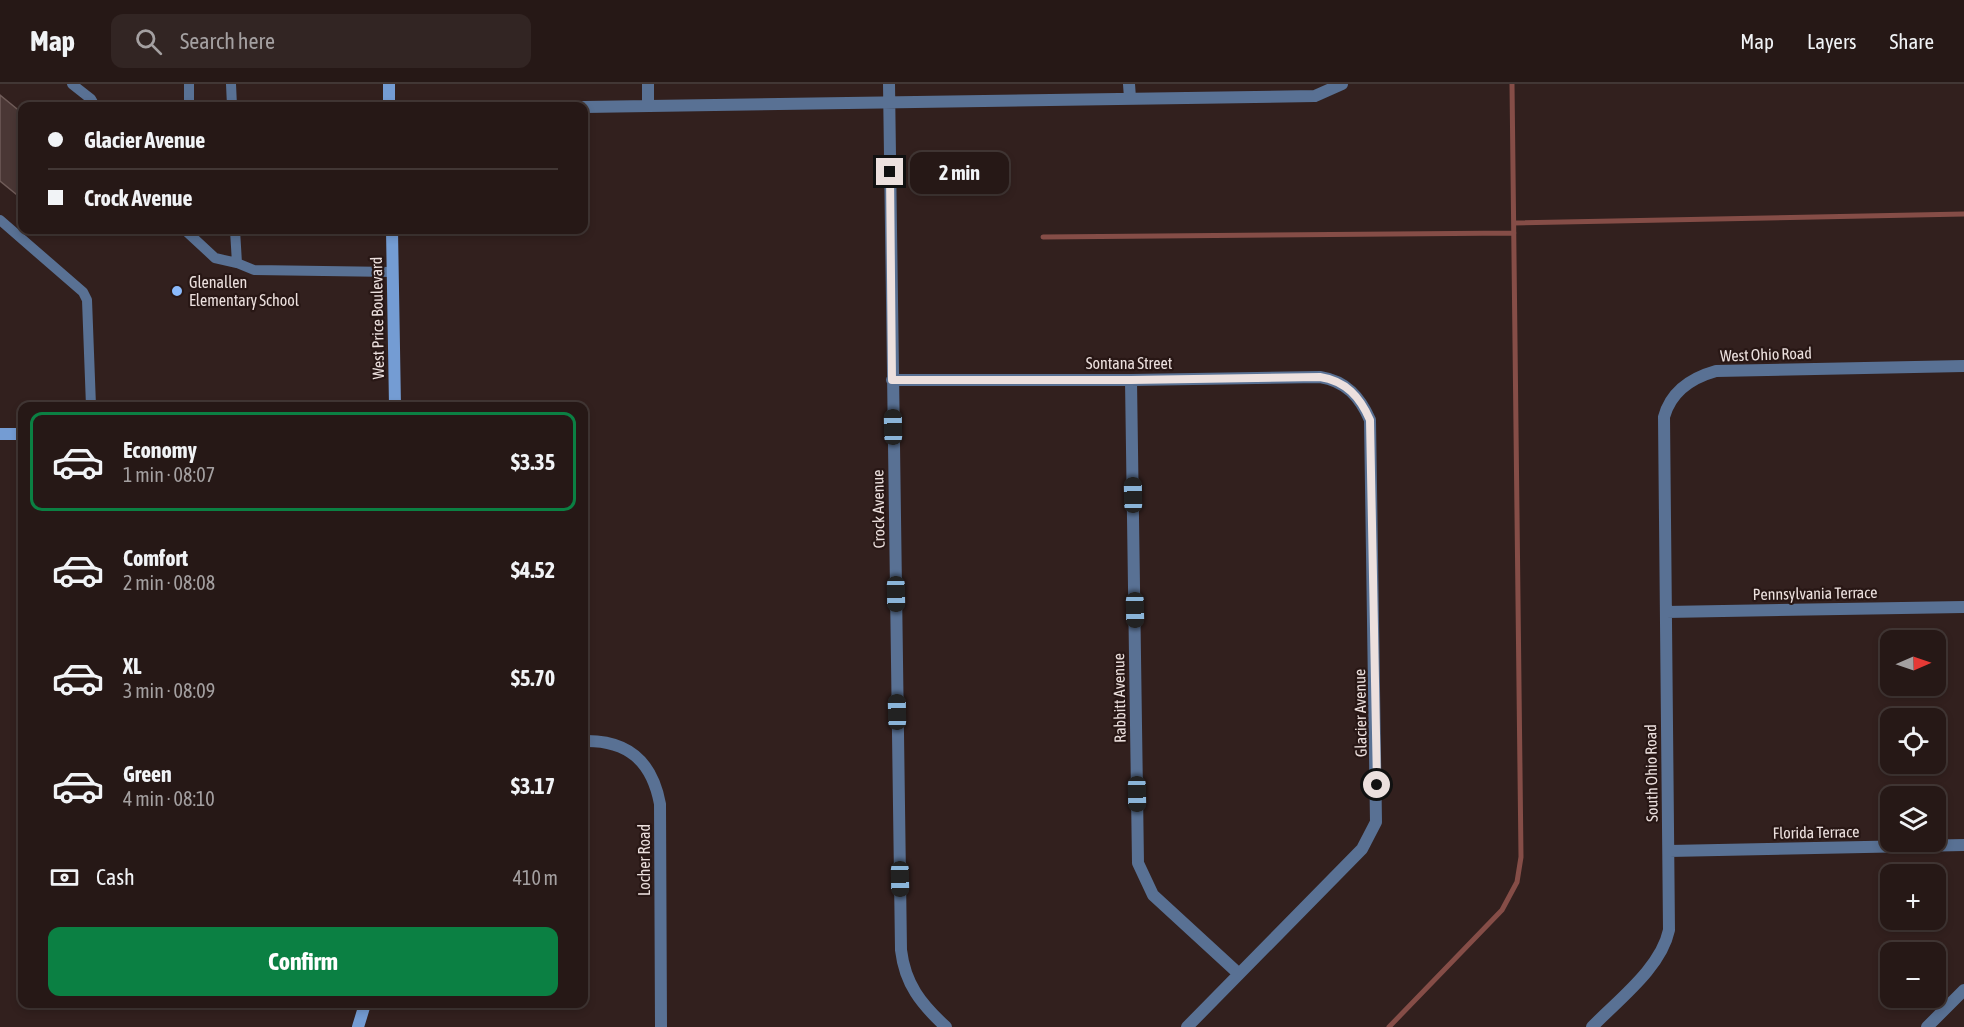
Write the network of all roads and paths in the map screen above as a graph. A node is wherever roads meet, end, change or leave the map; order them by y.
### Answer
1 (72, 84) edge
2 (189, 84) edge
3 (231, 84) edge
4 (389, 84) edge
5 (648, 84) edge
6 (889, 84) edge
7 (1130, 84) edge
8 (1342, 84) edge
9 (1130, 98) junction
10 (92, 102) edge
11 (189, 102) edge
12 (232, 102) edge
13 (390, 102) edge
14 (889, 103) junction
15 (648, 106) junction
16 (588, 107) edge
17 (0, 220) edge
18 (190, 234) edge
19 (235, 234) edge
20 (392, 234) edge
21 (237, 263) junction
22 (393, 273) junction
23 (1964, 366) edge
24 (892, 380) junction
25 (1131, 380) junction
26 (1359, 398) joint
27 (91, 402) edge
28 (395, 402) edge
29 (0, 434) edge
30 (18, 434) edge
31 (1665, 490) joint
32 (1964, 607) edge
33 (1666, 612) junction
34 (588, 741) edge
35 (1964, 845) edge
36 (1669, 851) junction
37 (1239, 974) junction
38 (1964, 990) edge
39 (364, 1008) edge
40 (358, 1027) edge
41 (661, 1027) edge
42 (946, 1027) edge
43 (1187, 1027) edge
44 (1592, 1027) edge
45 (1927, 1027) edge

1 - 10 lane
2 - 11 lane
3 - 12 lane
4 - 13 street
5 - 15 street
6 - 14 street, Crock Avenue
7 - 9 street
8 - 9 street
9 - 14 street
14 - 15 street
14 - 24 street, Crock Avenue
15 - 16 street
17 - 27 lane
18 - 21 lane
19 - 21 lane
20 - 22 street, West Price Boulevard
21 - 22 lane
22 - 28 street, West Price Boulevard
23 - 31 street, West Ohio Road
24 - 25 street, Sontana Street
24 - 42 street, Crock Avenue
25 - 26 street, Sontana Street
25 - 37 street, Rabbitt Avenue
26 - 37 street, Glacier Avenue
29 - 30 street
31 - 33 street, South Ohio Road
32 - 33 street, Pennsylvania Terrace
33 - 36 street, South Ohio Road
34 - 41 street, Locher Road
35 - 36 street, Florida Terrace
36 - 44 street, South Ohio Road
37 - 43 street, Glacier Avenue
38 - 45 street
39 - 40 street

